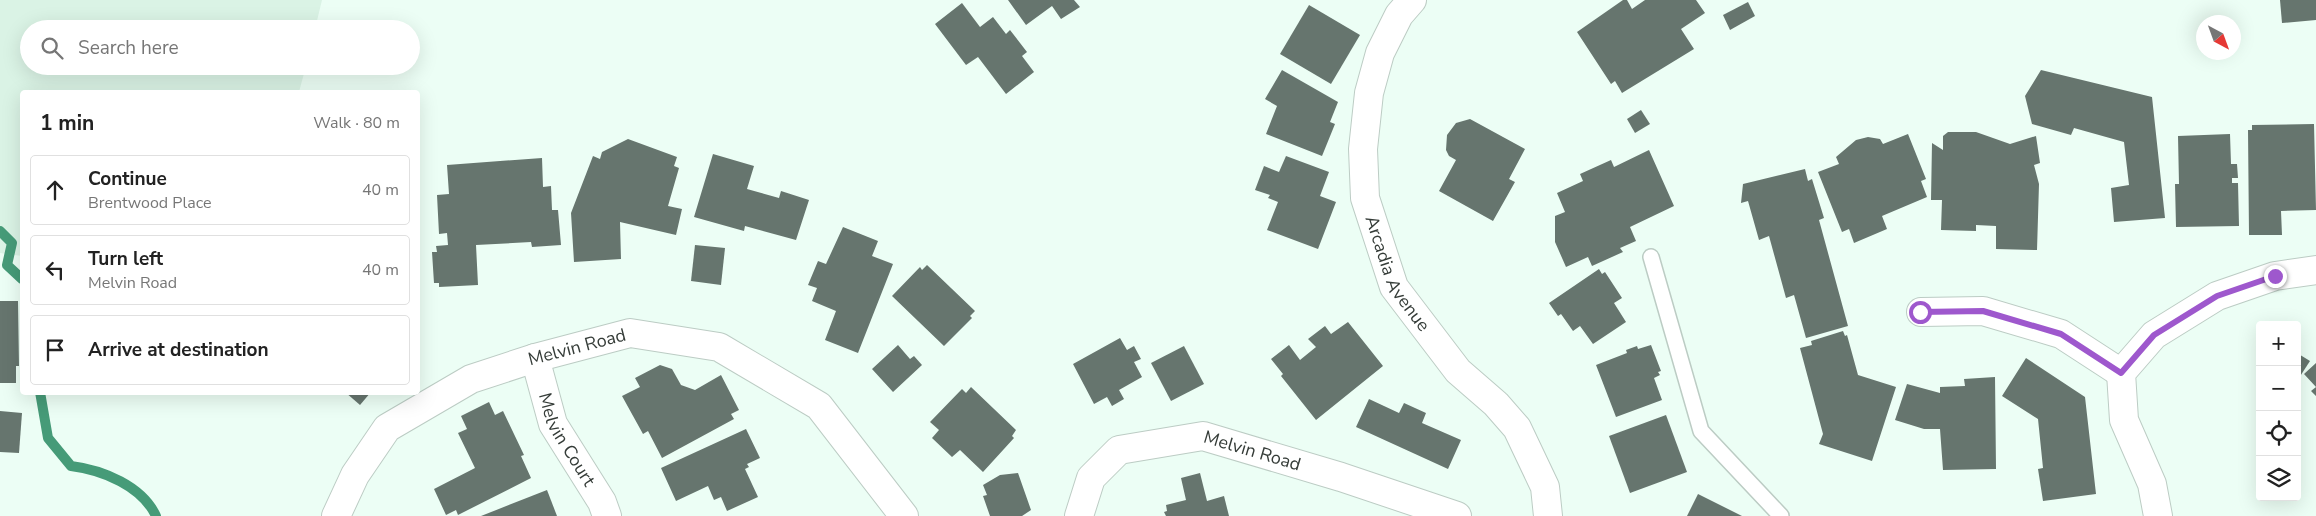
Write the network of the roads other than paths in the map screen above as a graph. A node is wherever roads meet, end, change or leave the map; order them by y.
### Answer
1 (1412, 0) edge
2 (1650, 257) dead end
3 (2316, 270) edge
4 (1920, 312) dead end
5 (534, 358) junction
6 (2121, 373) junction
7 (336, 516) edge
8 (607, 516) edge
9 (904, 516) edge
10 (1079, 516) edge
11 (1457, 516) edge
12 (1548, 516) edge
13 (1781, 516) edge
14 (2158, 516) edge

1 - 12 street, Arcadia Avenue
2 - 13 lane
3 - 6 street
4 - 6 street
5 - 7 street, Melvin Road
5 - 8 street, Melvin Court
5 - 9 street, Melvin Road
6 - 14 street
10 - 11 street, Melvin Road

